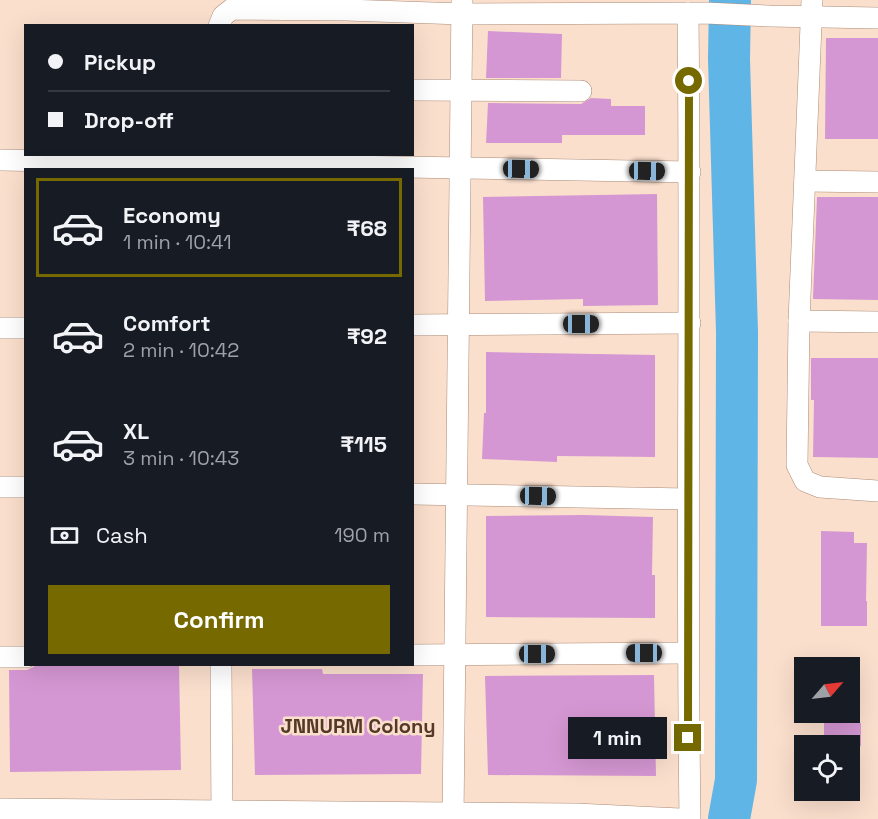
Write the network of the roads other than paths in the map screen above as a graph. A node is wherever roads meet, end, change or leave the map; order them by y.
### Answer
1 (462, 7) edge
2 (812, 8) edge
3 (697, 13) junction
4 (878, 18) edge
5 (220, 24) edge
6 (460, 89) junction
7 (414, 90) edge
8 (581, 92) dead end
9 (0, 160) edge
10 (220, 162) edge
11 (460, 168) junction
12 (690, 172) junction
13 (805, 181) junction
14 (878, 182) edge
15 (799, 321) junction
16 (878, 322) edge
17 (690, 323) junction
18 (414, 325) edge
19 (458, 325) junction
20 (0, 328) edge
21 (24, 328) edge
22 (0, 487) edge
23 (24, 487) edge
24 (878, 492) edge
25 (414, 494) edge
26 (457, 495) junction
27 (688, 499) junction
28 (687, 653) junction
29 (455, 654) junction
30 (414, 655) edge
31 (0, 657) edge
32 (24, 657) edge
33 (221, 666) edge
34 (0, 810) edge
35 (223, 815) edge
36 (453, 816) edge
37 (680, 819) edge
38 (690, 819) edge

1 - 3 street
1 - 5 street
1 - 6 street
2 - 3 street
2 - 4 street
2 - 13 street
3 - 12 street
6 - 7 street
6 - 8 street
6 - 11 street
9 - 10 street
10 - 11 street
11 - 12 street
11 - 19 street
12 - 17 street
13 - 14 street
13 - 15 street
15 - 16 street
15 - 24 street
17 - 19 street
17 - 27 street
18 - 19 street
19 - 26 street
20 - 21 street
22 - 23 street
25 - 26 street
26 - 27 street
26 - 29 street
27 - 28 street
28 - 29 street
28 - 38 street
29 - 30 street
29 - 36 street
31 - 32 street
33 - 35 street
34 - 35 street
35 - 36 street
36 - 37 street

